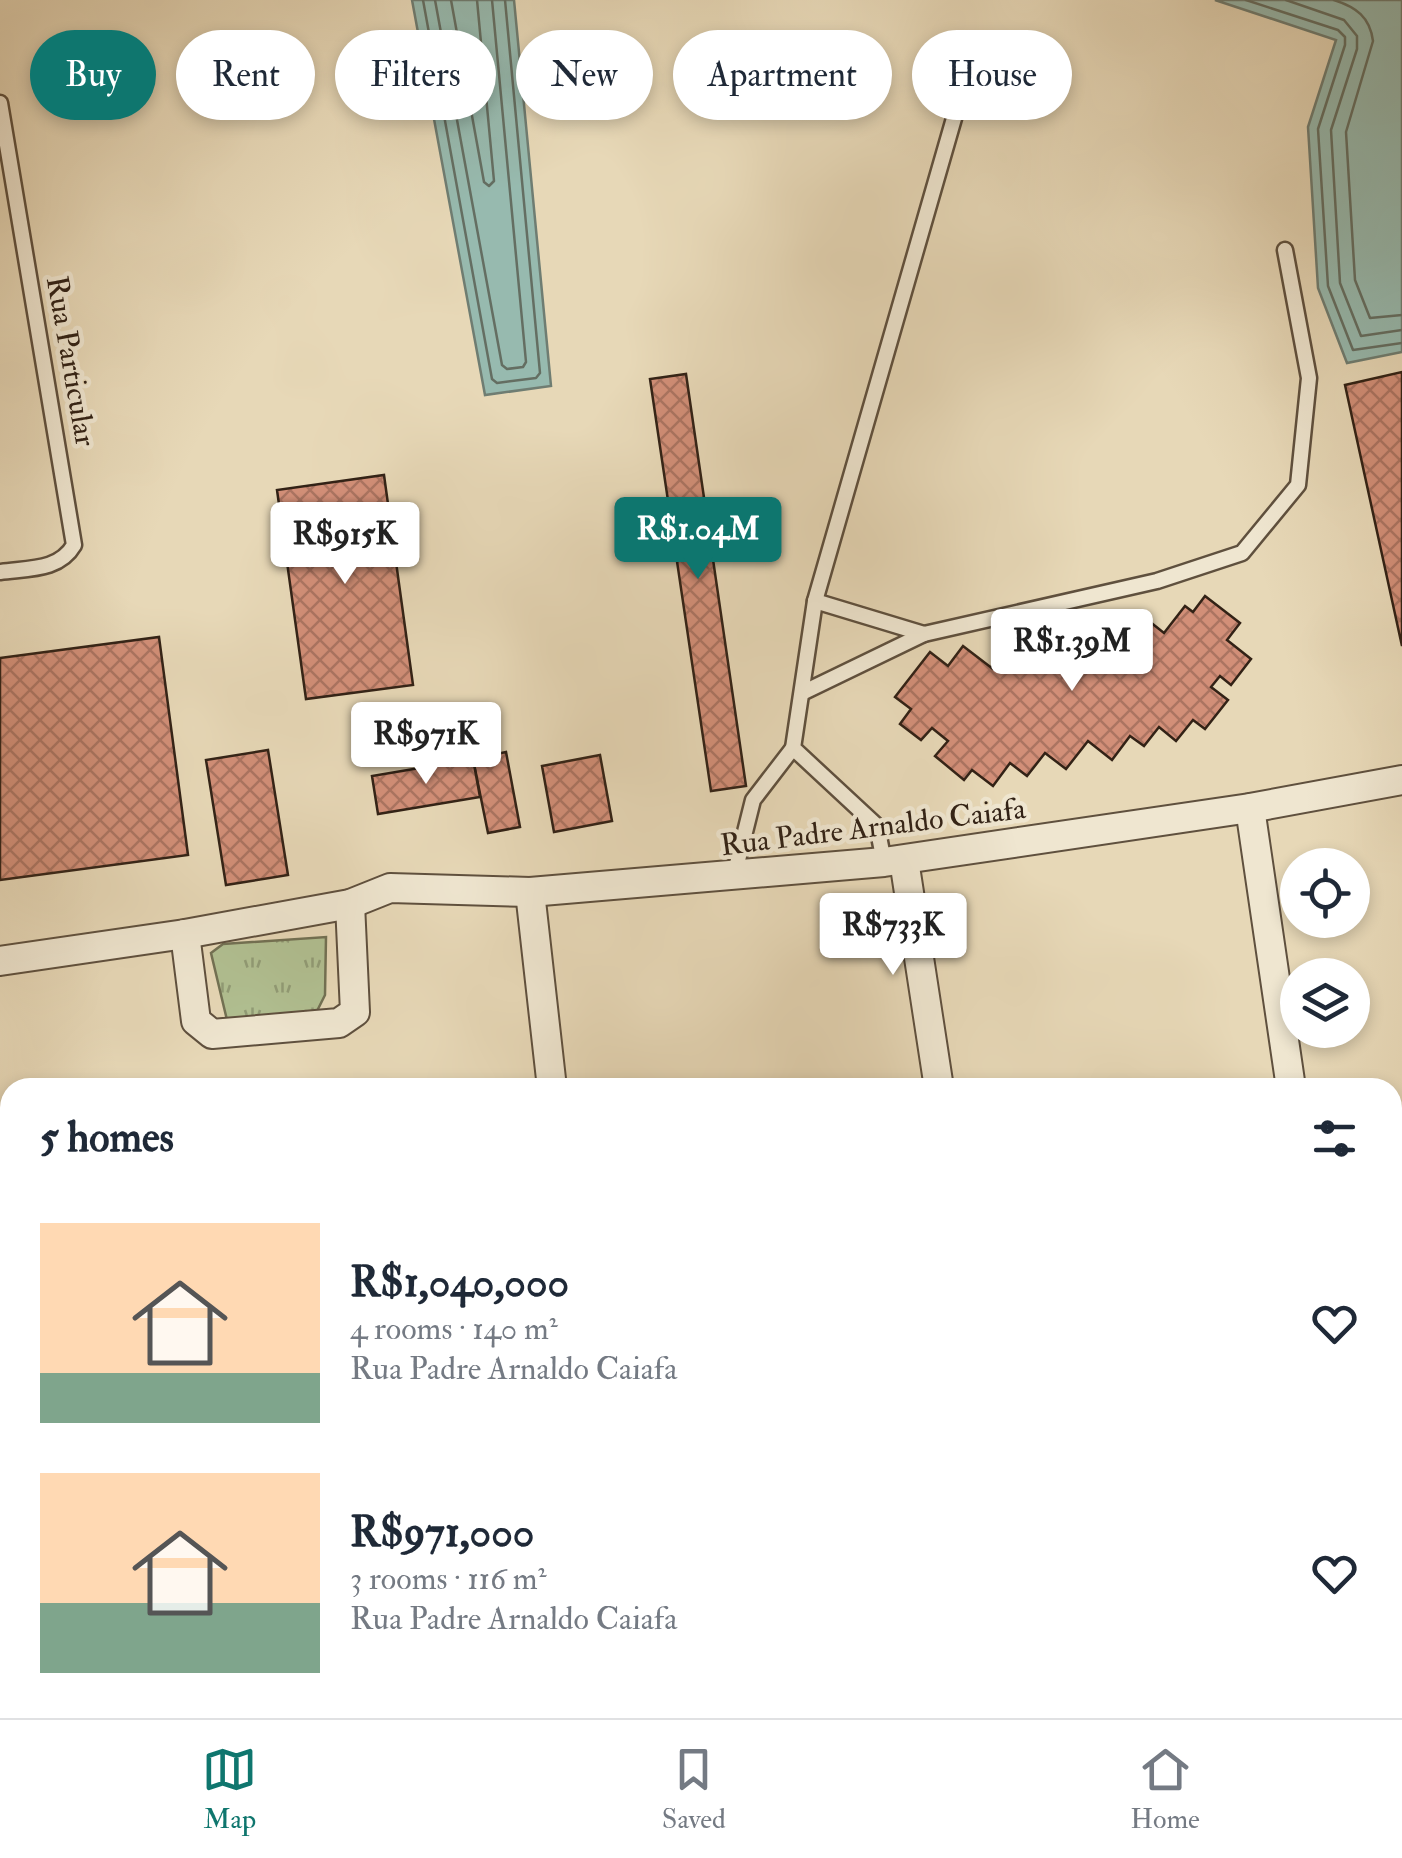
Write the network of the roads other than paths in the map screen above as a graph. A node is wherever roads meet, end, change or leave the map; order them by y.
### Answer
1 (0, 103) edge
2 (953, 120) edge
3 (1285, 250) dead end
4 (0, 572) edge
5 (815, 600) junction
6 (924, 634) junction
7 (802, 693) junction
8 (794, 748) junction
9 (1402, 780) edge
10 (1250, 808) junction
11 (894, 861) junction
12 (733, 878) junction
13 (530, 892) junction
14 (350, 904) junction
15 (185, 934) junction
16 (0, 961) edge
17 (551, 1078) edge
18 (937, 1078) edge
19 (1290, 1078) edge

1 - 4 lane, Rua Particular
2 - 5 lane
3 - 6 lane
5 - 6 lane
5 - 7 lane
6 - 7 lane
7 - 8 lane
8 - 11 lane
8 - 12 lane
9 - 10 street, Rua Padre Arnaldo Caiafa
10 - 11 street, Rua Padre Arnaldo Caiafa
10 - 19 street
11 - 12 street, Rua Padre Arnaldo Caiafa
11 - 18 street
12 - 13 street, Rua Padre Arnaldo Caiafa
13 - 14 street, Rua Padre Arnaldo Caiafa
13 - 17 street
14 - 15 street, Rua Padre Arnaldo Caiafa
14 - 15 street
15 - 16 street, Rua Padre Arnaldo Caiafa

